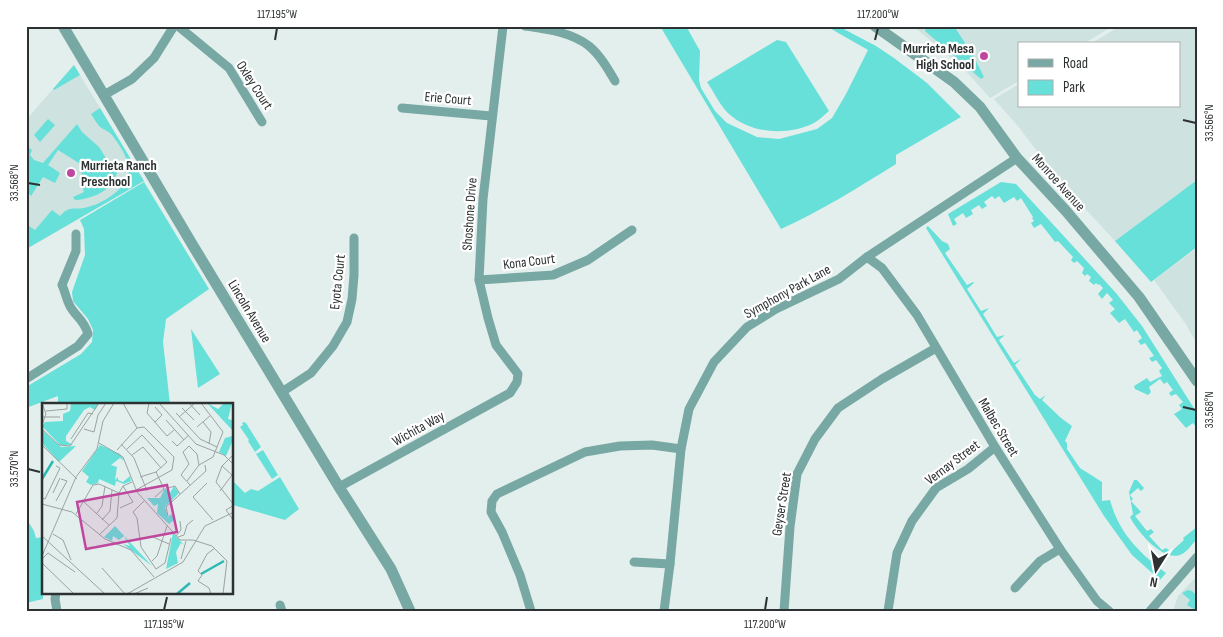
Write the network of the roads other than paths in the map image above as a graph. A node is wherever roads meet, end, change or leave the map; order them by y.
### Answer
1 (63, 26) edge
2 (174, 26) edge
3 (178, 26) edge
4 (503, 26) edge
5 (525, 26) edge
6 (875, 26) edge
7 (615, 81) dead end
8 (104, 95) junction
9 (402, 108) dead end
10 (491, 116) junction
11 (262, 122) dead end
12 (1017, 158) junction
13 (632, 230) dead end
14 (76, 234) dead end
15 (354, 238) dead end
16 (867, 257) junction
17 (479, 280) junction
18 (936, 348) junction
19 (26, 379) edge
20 (1197, 381) edge
21 (282, 392) junction
22 (510, 393) joint
23 (995, 447) junction
24 (681, 449) junction
25 (339, 487) junction
26 (1060, 549) junction
27 (1197, 557) edge
28 (634, 562) dead end
29 (670, 564) junction
30 (1015, 588) dead end
31 (56, 594) edge
32 (57, 611) edge
33 (410, 611) edge
34 (532, 611) edge
35 (664, 611) edge
36 (784, 611) edge
37 (888, 611) edge
38 (1109, 611) edge
39 (1150, 611) edge

1 - 8 street, Lincoln Avenue
2 - 8 street
3 - 11 street, Oxley Court
4 - 10 street, Shoshone Drive
5 - 7 street
6 - 12 street, Monroe Avenue
8 - 21 street, Lincoln Avenue
9 - 10 street, Erie Court
10 - 17 street, Shoshone Drive
12 - 16 street, Symphony Park Lane
12 - 20 street, Monroe Avenue
13 - 17 street, Kona Court
14 - 19 street
15 - 21 street, Eyota Court
16 - 18 street, Malbec Street
16 - 24 street, Symphony Park Lane
17 - 22 street, Shoshone Drive
18 - 23 street, Malbec Street
18 - 36 street, Geyser Street
21 - 25 street, Lincoln Avenue
22 - 25 street, Wichita Way
23 - 26 street, Malbec Street
23 - 37 street, Vernay Street
24 - 29 street, Symphony Park Lane
24 - 34 street
25 - 33 street, Lincoln Avenue
26 - 30 street
26 - 38 street, Malbec Street
27 - 39 street
28 - 29 street
29 - 35 street, Symphony Park Lane
31 - 32 street

